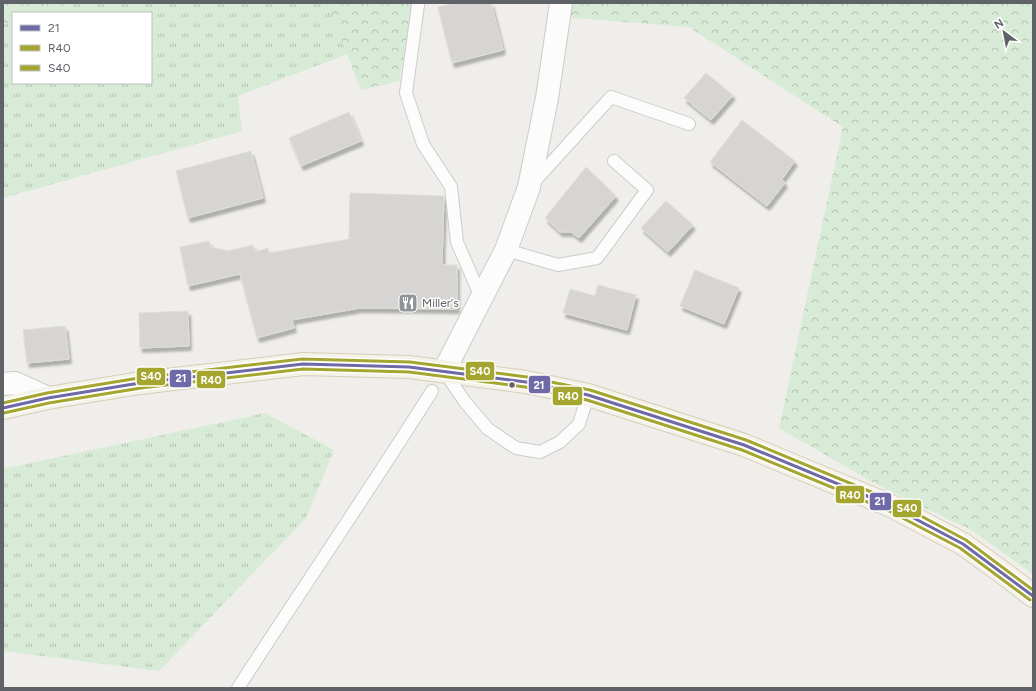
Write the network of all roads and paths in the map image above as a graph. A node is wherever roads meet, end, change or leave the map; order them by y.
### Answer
1 (561, 3) edge
2 (418, 5) dead end
3 (689, 124) dead end
4 (614, 161) dead end
5 (529, 187) junction
6 (506, 250) junction
7 (481, 297) junction
8 (444, 371) junction
9 (3, 384) edge
10 (432, 391) dead end
11 (588, 395) junction
12 (48, 398) junction
13 (3, 408) edge
14 (1033, 596) edge
15 (238, 688) edge

1 - 5 street
2 - 7 lane
3 - 5 lane
4 - 6 lane
5 - 6 street
6 - 7 street
7 - 8 street
8 - 11 main road
8 - 11 lane
8 - 12 main road
9 - 12 street
10 - 15 lane
11 - 14 main road
12 - 13 main road

